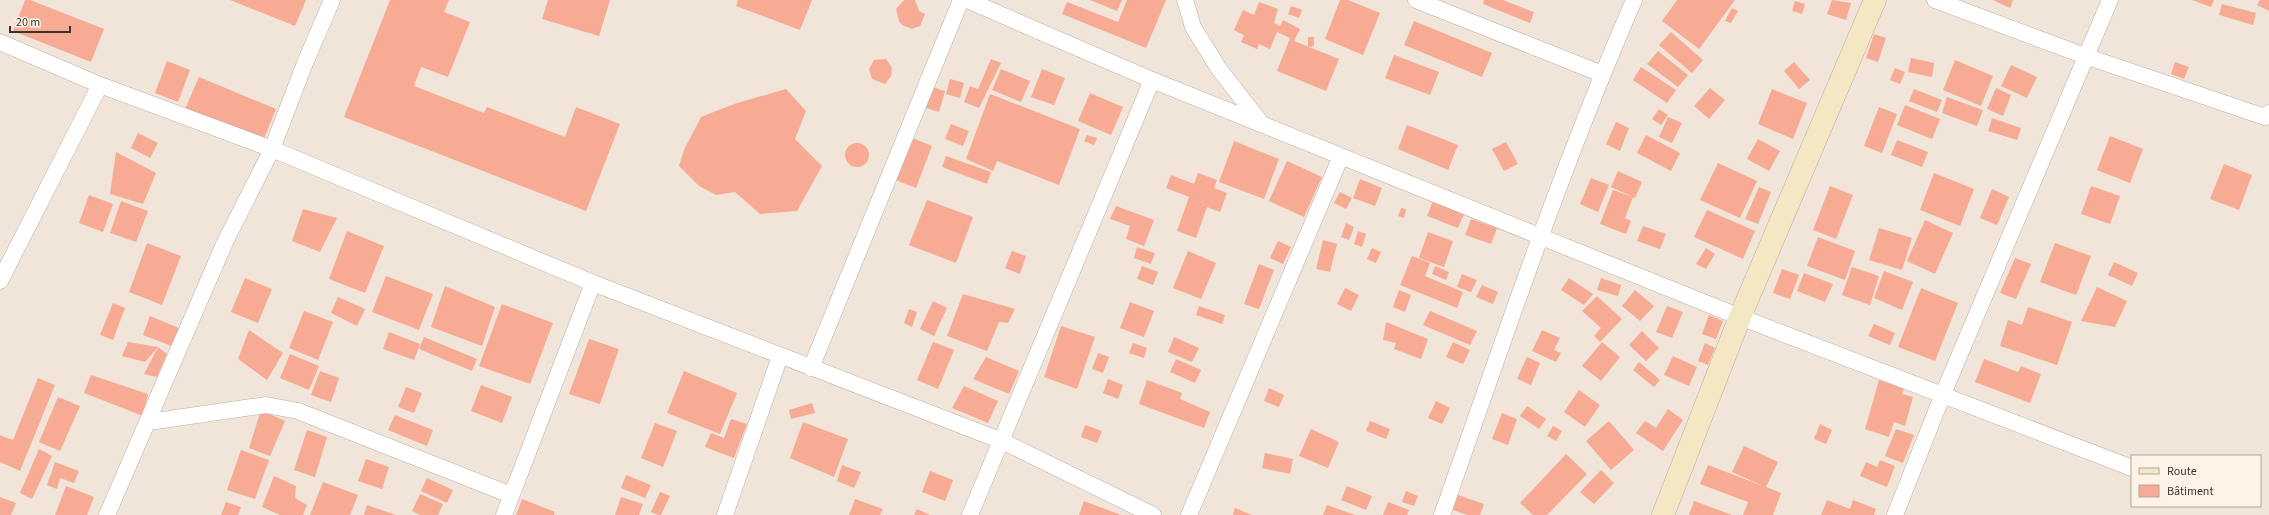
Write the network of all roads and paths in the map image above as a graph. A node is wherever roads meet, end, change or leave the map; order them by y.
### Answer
1 (332, 0) edge
2 (961, 0) edge
3 (967, 0) edge
4 (1185, 0) edge
5 (1416, 0) edge
6 (1634, 0) edge
7 (1874, 0) edge
8 (1935, 0) edge
9 (2110, 0) edge
10 (0, 42) edge
11 (2085, 56) junction
12 (1602, 74) junction
13 (1152, 80) junction
14 (100, 85) junction
15 (2269, 113) edge
16 (1262, 124) junction
17 (272, 149) junction
18 (1341, 156) junction
19 (1541, 236) junction
20 (0, 281) edge
21 (593, 283) junction
22 (1740, 317) junction
23 (780, 356) junction
24 (811, 368) junction
25 (1943, 394) junction
26 (148, 422) junction
27 (1002, 441) junction
28 (2131, 468) edge
29 (511, 495) junction
30 (107, 515) edge
31 (504, 515) edge
32 (725, 515) edge
33 (970, 515) edge
34 (1153, 515) edge
35 (1188, 515) edge
36 (1442, 515) edge
37 (1663, 515) edge
38 (1895, 515) edge

1 - 17 street
2 - 24 street
3 - 13 street
4 - 16 street
5 - 12 street
6 - 12 street
7 - 22 street
8 - 11 street
9 - 11 street
10 - 14 street
11 - 15 street
11 - 25 street
12 - 19 street
13 - 16 street
13 - 27 street
14 - 17 street
14 - 20 street
16 - 18 street
17 - 21 street
17 - 26 street
18 - 19 street
18 - 35 street
19 - 22 street
19 - 36 street
21 - 23 street
21 - 29 street
22 - 25 street
22 - 37 street
23 - 24 street
23 - 32 street
24 - 27 street
25 - 28 street
25 - 38 street
26 - 29 street
26 - 30 street
27 - 33 street
27 - 34 street
29 - 31 street

